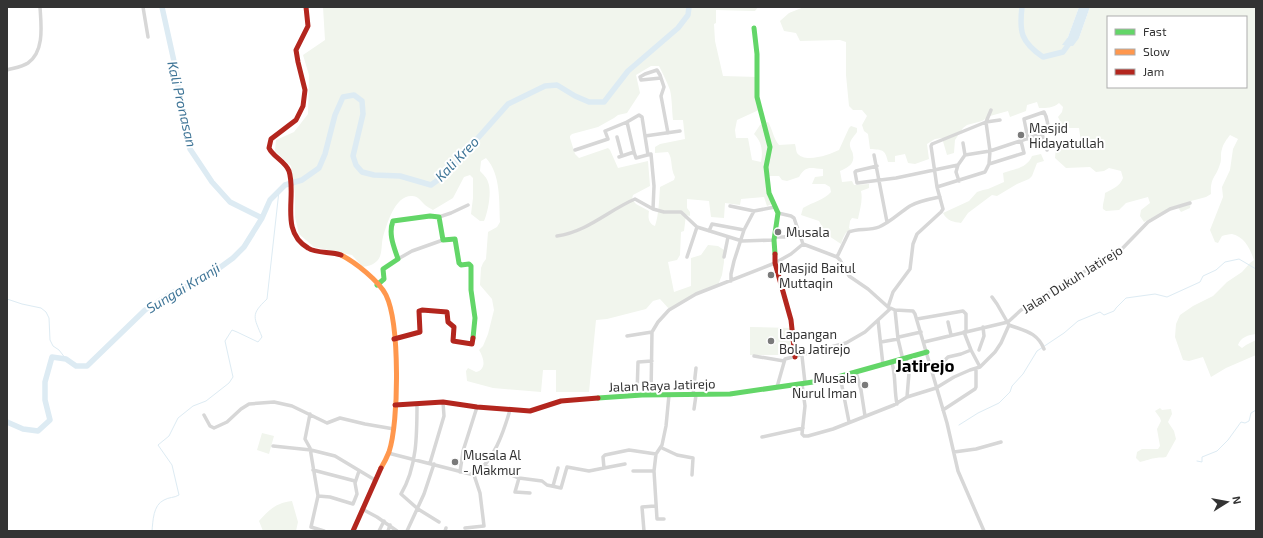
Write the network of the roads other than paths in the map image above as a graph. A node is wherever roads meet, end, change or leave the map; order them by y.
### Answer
1 (40, 7) edge
2 (143, 7) edge
3 (306, 7) edge
4 (754, 28) dead end
5 (148, 37) dead end
6 (7, 70) edge
7 (661, 78) junction
8 (991, 110) dead end
9 (1000, 120) dead end
10 (627, 122) junction
11 (986, 122) junction
12 (680, 131) dead end
13 (668, 133) junction
14 (1042, 134) junction
15 (645, 136) junction
16 (618, 137) dead end
17 (1028, 139) junction
18 (1021, 141) junction
19 (963, 143) dead end
20 (575, 150) dead end
21 (1047, 150) dead end
22 (990, 151) junction
23 (634, 152) junction
24 (648, 155) junction
25 (874, 155) dead end
26 (965, 155) junction
27 (989, 164) junction
28 (958, 165) junction
29 (877, 166) junction
30 (934, 170) junction
31 (879, 180) junction
32 (959, 181) junction
33 (938, 187) junction
34 (940, 197) junction
35 (1190, 203) dead end
36 (468, 205) dead end
37 (730, 206) dead end
38 (775, 207) junction
39 (653, 209) junction
40 (754, 211) junction
41 (778, 213) junction
42 (439, 217) junction
43 (887, 222) junction
44 (697, 227) junction
45 (744, 230) junction
46 (710, 232) junction
47 (800, 233) junction
48 (557, 236) dead end
49 (728, 237) junction
50 (774, 238) junction
51 (443, 240) junction
52 (742, 241) junction
53 (803, 244) junction
54 (687, 257) dead end
55 (724, 257) dead end
56 (837, 257) junction
57 (398, 259) junction
58 (775, 263) junction
59 (731, 281) junction
60 (377, 285) junction
61 (992, 297) dead end
62 (889, 308) junction
63 (895, 310) junction
64 (917, 319) junction
65 (878, 320) junction
66 (948, 322) dead end
67 (1009, 323) junction
68 (983, 327) junction
69 (965, 331) junction
70 (652, 332) junction
71 (921, 332) junction
72 (951, 335) junction
73 (627, 336) dead end
74 (898, 338) junction
75 (394, 339) junction
76 (881, 342) junction
77 (924, 342) junction
78 (1043, 348) dead end
79 (971, 350) junction
80 (979, 350) dead end
81 (927, 352) junction
82 (754, 356) dead end
83 (802, 356) junction
84 (795, 357) junction
85 (905, 359) junction
86 (784, 360) junction
87 (652, 361) junction
88 (892, 363) junction
89 (883, 365) junction
90 (930, 365) junction
91 (696, 368) dead end
92 (978, 368) junction
93 (856, 372) junction
94 (840, 376) junction
95 (803, 384) junction
96 (777, 387) junction
97 (936, 388) junction
98 (637, 395) junction
99 (651, 395) junction
100 (669, 395) junction
101 (695, 395) junction
102 (907, 397) junction
103 (443, 402) junction
104 (417, 404) junction
105 (897, 404) junction
106 (395, 405) junction
107 (477, 408) junction
108 (694, 409) dead end
109 (510, 410) junction
110 (943, 410) junction
111 (310, 414) junction
112 (204, 415) dead end
113 (865, 416) junction
114 (849, 422) junction
115 (803, 428) junction
116 (394, 429) junction
117 (762, 437) dead end
118 (1001, 442) dead end
119 (273, 446) dead end
120 (662, 448) junction
121 (311, 450) junction
122 (954, 452) junction
123 (388, 453) junction
124 (656, 454) junction
125 (414, 459) junction
126 (432, 463) junction
127 (624, 464) dead end
128 (484, 466) junction
129 (558, 468) dead end
130 (604, 468) junction
131 (314, 470) junction
132 (359, 471) junction
133 (633, 471) dead end
134 (654, 471) junction
135 (460, 472) junction
136 (474, 475) junction
137 (692, 475) dead end
138 (519, 478) junction
139 (374, 480) junction
140 (355, 481) junction
141 (553, 486) junction
142 (530, 493) dead end
143 (318, 496) junction
144 (357, 496) junction
145 (366, 500) junction
146 (656, 506) junction
147 (362, 509) junction
148 (418, 509) junction
149 (664, 519) dead end
150 (384, 521) junction
151 (439, 522) dead end
152 (390, 526) junction
153 (484, 526) junction
154 (465, 528) dead end
155 (324, 531) edge
156 (353, 531) edge
157 (379, 531) edge
158 (388, 531) edge
159 (397, 531) edge
160 (407, 531) edge
161 (486, 531) edge
162 (644, 531) edge
163 (984, 531) edge

1 - 6 street
2 - 5 street
3 - 60 street
4 - 38 street
7 - 7 street
7 - 13 street
8 - 11 street
9 - 11 street
10 - 15 street
10 - 20 street
10 - 23 street
11 - 22 street
11 - 30 street
12 - 13 street
13 - 15 street
14 - 17 street
14 - 17 street
14 - 21 street
15 - 24 street
16 - 23 street
17 - 18 street
18 - 22 street
18 - 27 street
19 - 26 street
22 - 26 street
22 - 27 street
23 - 24 street
24 - 39 street
25 - 29 street
26 - 28 street
27 - 32 street
28 - 30 street
28 - 32 street
29 - 31 street
29 - 31 street
30 - 31 street
30 - 33 street
31 - 43 street
32 - 33 street
33 - 34 street
34 - 43 street
34 - 62 street
35 - 67 street, Jalan Dukuh Jatirejo
36 - 42 street
37 - 40 street
38 - 40 street
38 - 41 street
39 - 44 street
39 - 48 street
40 - 45 street
41 - 47 street
41 - 50 street
42 - 51 street
42 - 57 street
43 - 56 street
44 - 46 street
44 - 54 street
45 - 46 street
45 - 52 street
46 - 49 street
47 - 50 street
47 - 53 street
49 - 52 street
49 - 55 street
50 - 52 street
50 - 58 street
51 - 57 street
51 - 75 street
52 - 59 street
53 - 56 street
53 - 58 street
56 - 62 street
57 - 60 street
58 - 59 street
58 - 84 street
59 - 70 street
60 - 75 street
61 - 67 street, Jalan Dukuh Jatirejo
62 - 63 street
62 - 65 street
63 - 64 street
63 - 74 street
64 - 69 street
64 - 71 street
65 - 76 street
65 - 83 street
66 - 72 street
67 - 68 street, Jalan Dukuh Jatirejo
67 - 78 street, Jalan Dukuh Jatirejo
67 - 92 street, Jalan Dukuh Jatirejo
68 - 69 street, Jalan Dukuh Jatirejo
68 - 80 street
69 - 72 street, Jalan Dukuh Jatirejo
69 - 79 street
70 - 73 street
70 - 87 street
71 - 74 street
71 - 77 street
72 - 77 street, Jalan Dukuh Jatirejo
74 - 76 street
74 - 85 street
75 - 106 street
76 - 89 street
77 - 81 street
79 - 90 street
79 - 92 street
81 - 85 street, Jalan Raya Jatirejo
81 - 90 street
82 - 86 street
83 - 84 street
83 - 95 street
84 - 86 street
85 - 88 street, Jalan Raya Jatirejo
85 - 102 street
86 - 96 street
87 - 98 street
87 - 99 street
88 - 89 street, Jalan Raya Jatirejo
88 - 105 street
89 - 93 street, Jalan Raya Jatirejo
90 - 97 street
91 - 101 street
92 - 97 street, Jalan Dukuh Jatirejo
92 - 110 street
93 - 94 street, Jalan Raya Jatirejo
93 - 113 street
94 - 95 street, Jalan Raya Jatirejo
94 - 114 street
95 - 96 street, Jalan Raya Jatirejo
95 - 115 street
96 - 101 street, Jalan Raya Jatirejo
97 - 102 street, Jalan Dukuh Jatirejo
97 - 110 street
98 - 99 street, Jalan Raya Jatirejo
98 - 109 street, Jalan Raya Jatirejo
99 - 100 street, Jalan Raya Jatirejo
100 - 101 street, Jalan Raya Jatirejo
100 - 120 street
101 - 108 street
102 - 105 street, Jalan Dukuh Jatirejo
103 - 104 street, Jalan Raya Jatirejo
103 - 107 street, Jalan Raya Jatirejo
103 - 126 street
104 - 106 street, Jalan Raya Jatirejo
104 - 125 street
105 - 113 street, Jalan Dukuh Jatirejo
106 - 116 street
107 - 109 street, Jalan Raya Jatirejo
107 - 135 street
109 - 128 street
110 - 122 street
111 - 112 street
111 - 116 street
111 - 121 street
113 - 114 street, Jalan Dukuh Jatirejo
114 - 115 street, Jalan Dukuh Jatirejo
115 - 117 street
116 - 123 street
118 - 122 street
119 - 121 street
120 - 124 street
120 - 137 street
121 - 131 street
121 - 132 street
122 - 163 street
123 - 125 street
123 - 139 street
124 - 130 street
124 - 134 street
125 - 126 street
125 - 148 street
126 - 135 street
126 - 148 street
127 - 130 street
128 - 136 street
128 - 138 street
129 - 141 street
130 - 141 street
131 - 140 street
131 - 143 street
132 - 139 street
132 - 140 street
133 - 134 street
134 - 146 street
135 - 136 street
136 - 153 street
138 - 141 street
138 - 142 street
139 - 145 street
140 - 144 street
143 - 144 street
143 - 155 street
144 - 145 street
145 - 147 street
146 - 149 street
146 - 162 street
147 - 150 street
147 - 156 street
148 - 151 street
148 - 160 street
150 - 152 street
150 - 157 street
152 - 158 street
152 - 159 street
153 - 154 street
153 - 161 street

